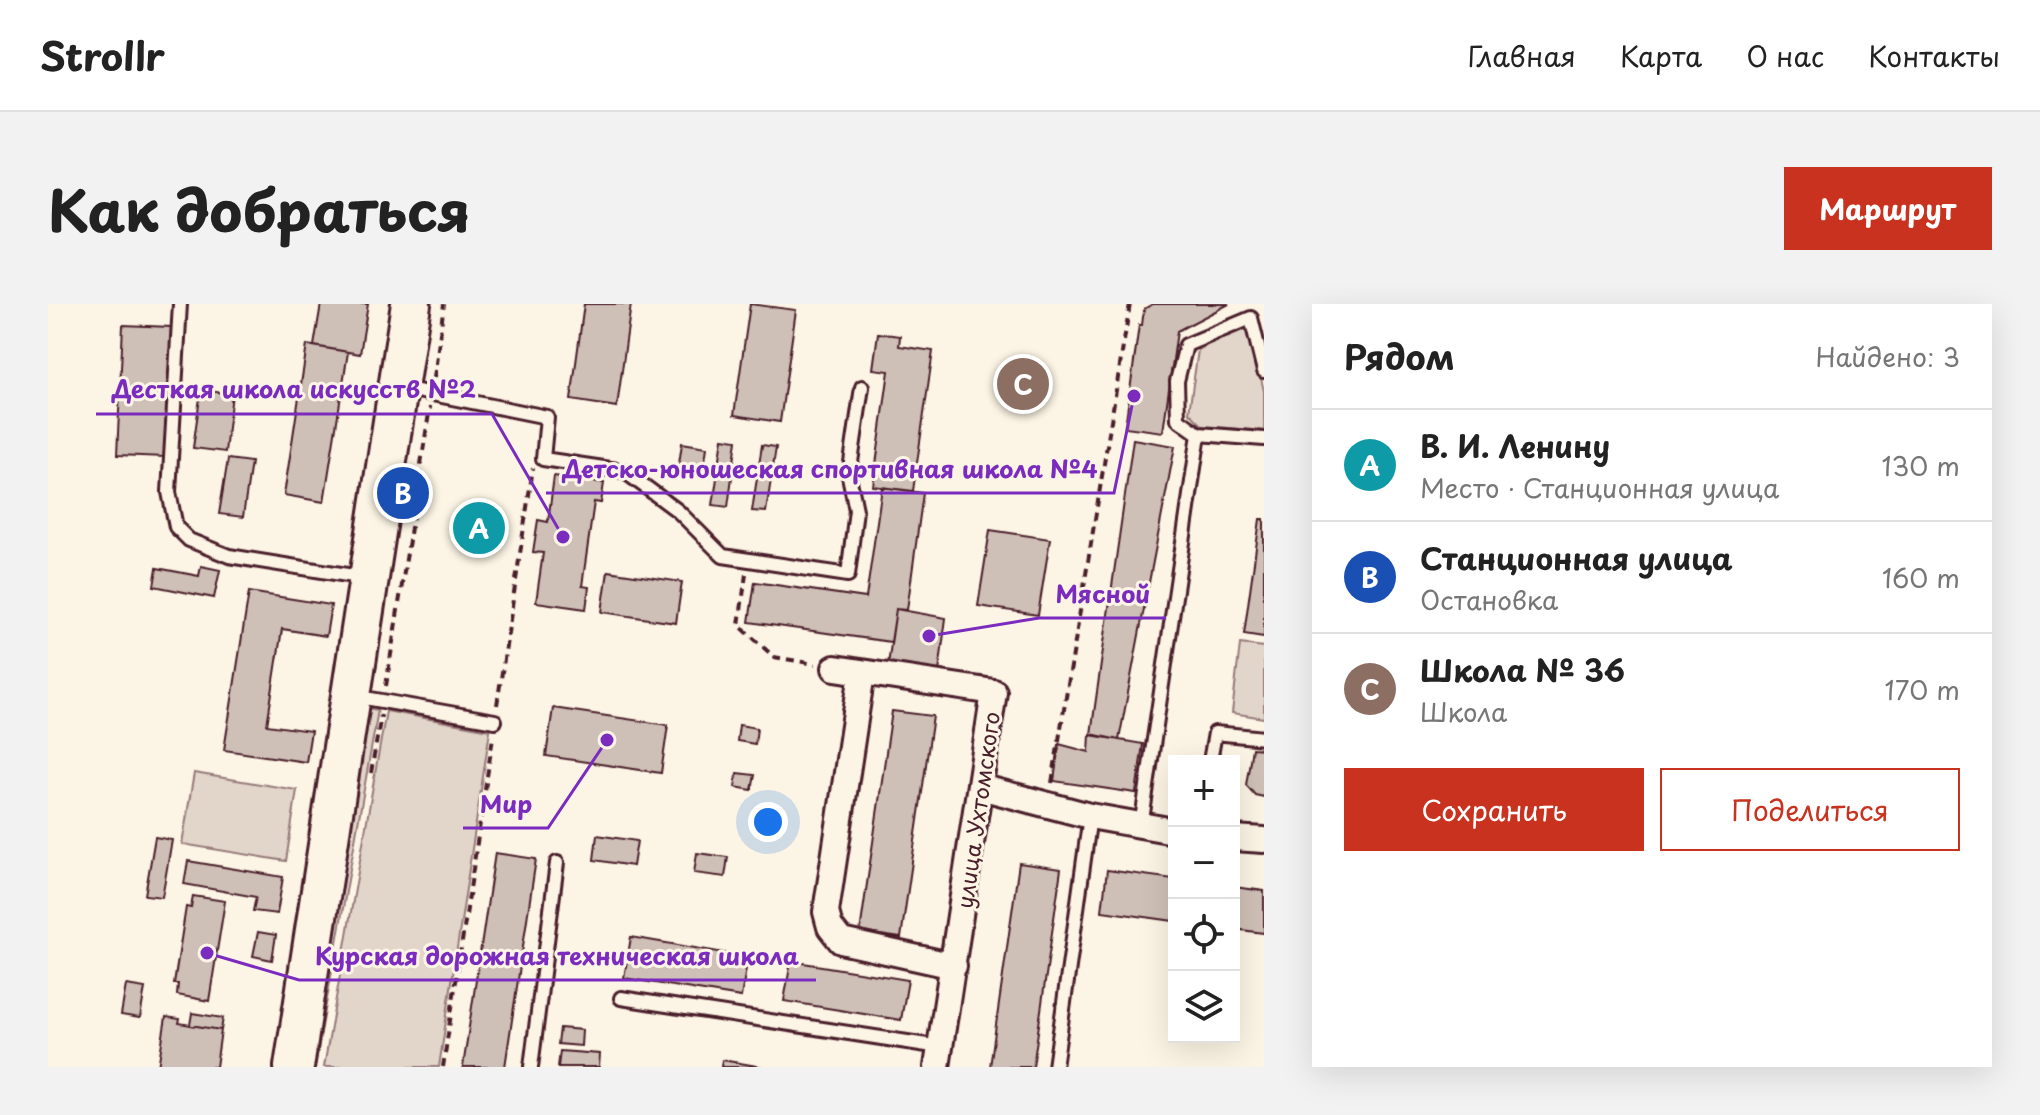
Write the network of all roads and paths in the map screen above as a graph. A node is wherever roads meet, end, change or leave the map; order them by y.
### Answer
1 (180, 304) edge
2 (411, 304) edge
3 (444, 304) edge
4 (1130, 304) edge
5 (1264, 371) edge
6 (862, 387) dead end
7 (415, 390) junction
8 (1199, 434) junction
9 (1264, 439) edge
10 (535, 458) dead end
11 (748, 560) junction
12 (369, 578) junction
13 (835, 668) joint
14 (862, 673) junction
15 (351, 695) junction
16 (495, 721) junction
17 (1264, 738) edge
18 (1211, 755) edge
19 (980, 787) junction
20 (1048, 807) junction
21 (1090, 816) junction
22 (1141, 827) junction
23 (1168, 830) edge
24 (1240, 838) edge
25 (1264, 840) edge
26 (557, 863) dead end
27 (954, 966) junction
28 (621, 998) dead end
29 (939, 1057) edge
30 (294, 1067) edge
31 (443, 1067) edge
32 (531, 1067) edge
33 (1055, 1067) edge

1 - 12 lane
2 - 7 main road
3 - 7 path
4 - 20 path
5 - 8 lane
6 - 11 lane
7 - 11 lane
7 - 12 main road
8 - 9 lane
8 - 22 lane
10 - 16 path
11 - 13 path
12 - 15 main road
13 - 14 street, улица Ухтомского
14 - 19 street, улица Ухтомского
14 - 27 street
15 - 16 lane
15 - 30 main road
16 - 31 path
17 - 18 lane
19 - 20 street
19 - 27 street, улица Ухтомского
20 - 21 street
21 - 22 street
21 - 33 lane
22 - 23 street
24 - 25 street
26 - 32 lane
27 - 29 street, улица Ухтомского
28 - 29 lane

